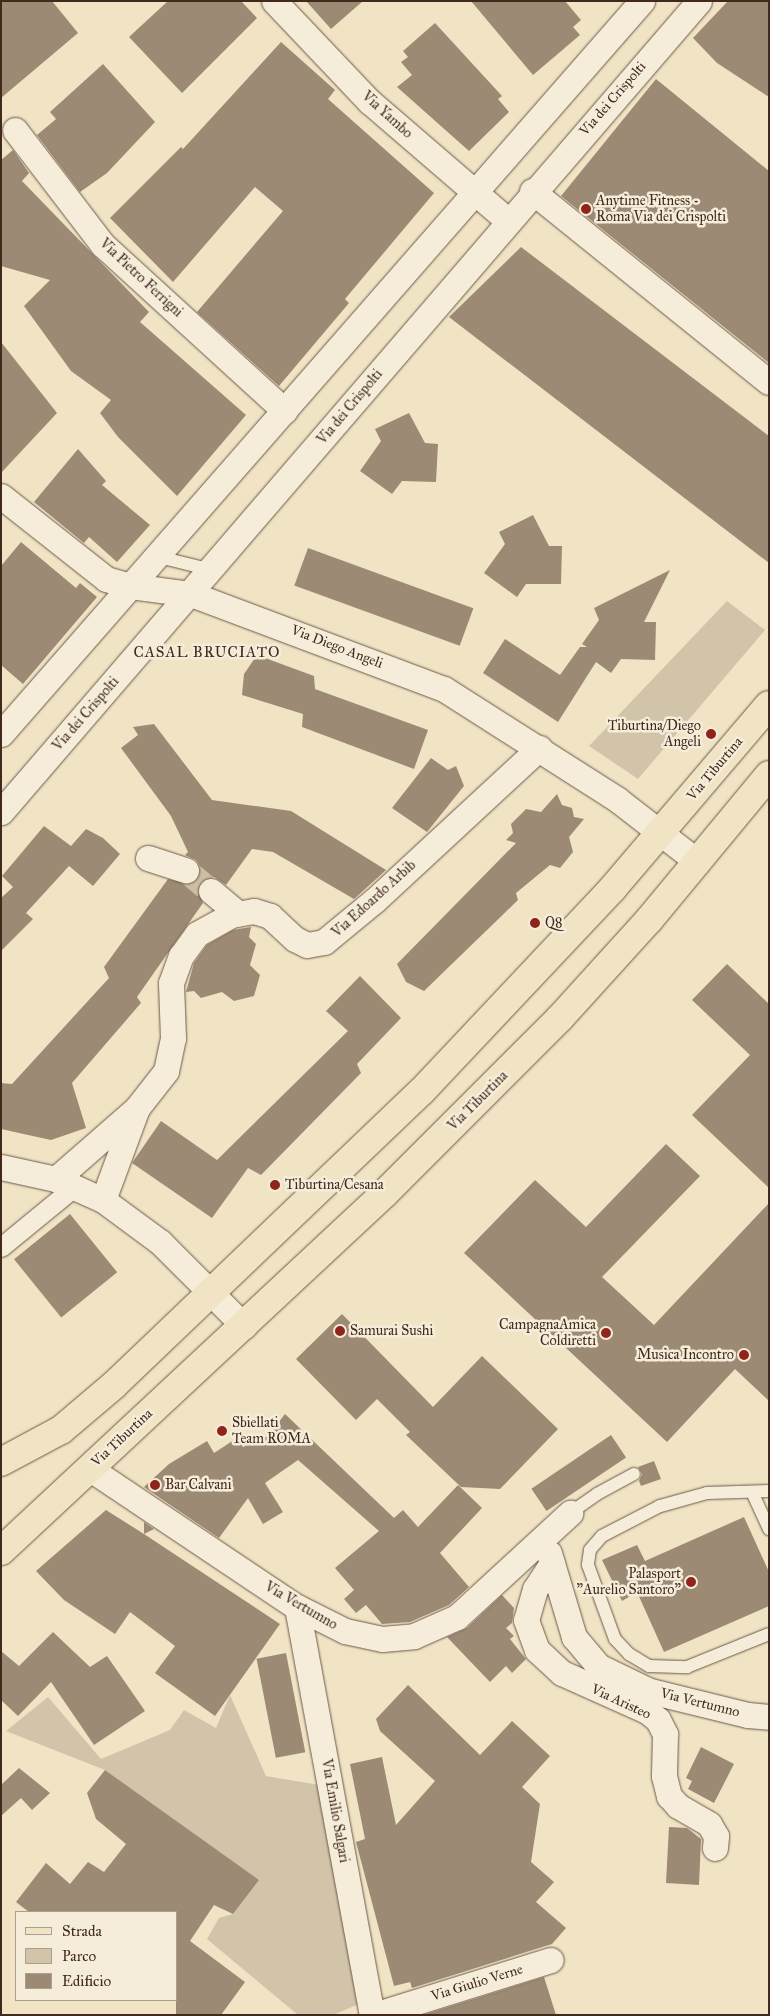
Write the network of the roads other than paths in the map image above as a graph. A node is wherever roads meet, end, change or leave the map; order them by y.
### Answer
1 (274, 1) edge
2 (642, 1) edge
3 (699, 1) edge
4 (15, 130) dead end
5 (532, 191) junction
6 (475, 192) junction
7 (507, 220) junction
8 (769, 382) edge
9 (285, 411) junction
10 (1, 496) edge
11 (155, 556) junction
12 (212, 570) junction
13 (130, 586) junction
14 (191, 594) junction
15 (769, 704) edge
16 (1, 734) edge
17 (539, 748) junction
18 (769, 775) edge
19 (1, 812) edge
20 (660, 833) junction
21 (148, 858) dead end
22 (698, 862) junction
23 (186, 870) tunnel mouth
24 (211, 891) tunnel mouth
25 (238, 914) junction
26 (136, 1108) junction
27 (1, 1167) edge
28 (65, 1183) junction
29 (103, 1200) junction
30 (1, 1247) edge
31 (213, 1294) junction
32 (244, 1326) junction
33 (1, 1462) edge
34 (89, 1468) junction
35 (634, 1474) dead end
36 (769, 1491) edge
37 (752, 1492) junction
38 (570, 1513) joint
39 (769, 1529) edge
40 (542, 1540) junction
41 (1, 1551) edge
42 (552, 1563) junction
43 (297, 1607) junction
44 (769, 1634) edge
45 (769, 1716) edge
46 (715, 1848) dead end
47 (551, 1960) dead end
48 (373, 2015) edge

1 - 6 street, Via Yambo
2 - 6 street
3 - 5 street, Via dei Crispolti
4 - 9 street, Via Pietro Ferrigni
5 - 7 street, Via dei Crispolti
5 - 8 street
6 - 7 street, Via Yambo
6 - 9 street
7 - 12 street, Via dei Crispolti
9 - 11 street
10 - 13 street, Via Diego Angeli
11 - 12 lane
11 - 13 street
12 - 14 street, Via dei Crispolti
13 - 14 street, Via Diego Angeli
13 - 16 street
14 - 17 street, Via Diego Angeli
14 - 19 street, Via dei Crispolti
15 - 20 main road, Via Tiburtina
17 - 20 street, Via Diego Angeli
17 - 25 street, Via Edoardo Arbib
18 - 22 main road, Via Tiburtina
20 - 22 street
20 - 31 main road, Via Tiburtina
21 - 23 street
22 - 32 main road, Via Tiburtina
24 - 25 street
25 - 26 street, Via Edoardo Arbib
26 - 28 street, Via Edoardo Arbib
26 - 29 street, Via Edoardo Arbib
27 - 28 street
28 - 29 street
28 - 30 street
29 - 31 street
31 - 32 street
31 - 33 main road, Via Tiburtina
32 - 34 main road, Via Tiburtina
34 - 41 main road, Via Tiburtina
34 - 43 street, Via Vertumno
35 - 38 lane, Via Vertumno
36 - 37 lane
37 - 39 lane
37 - 44 lane
38 - 40 street, Via Vertumno
40 - 42 street, Via Vertumno
40 - 43 street, Via Vertumno
42 - 45 street, Via Vertumno
42 - 46 street, Via Aristeo
43 - 48 street, Via Emilio Salgari
47 - 48 street, Via Giulio Verne

